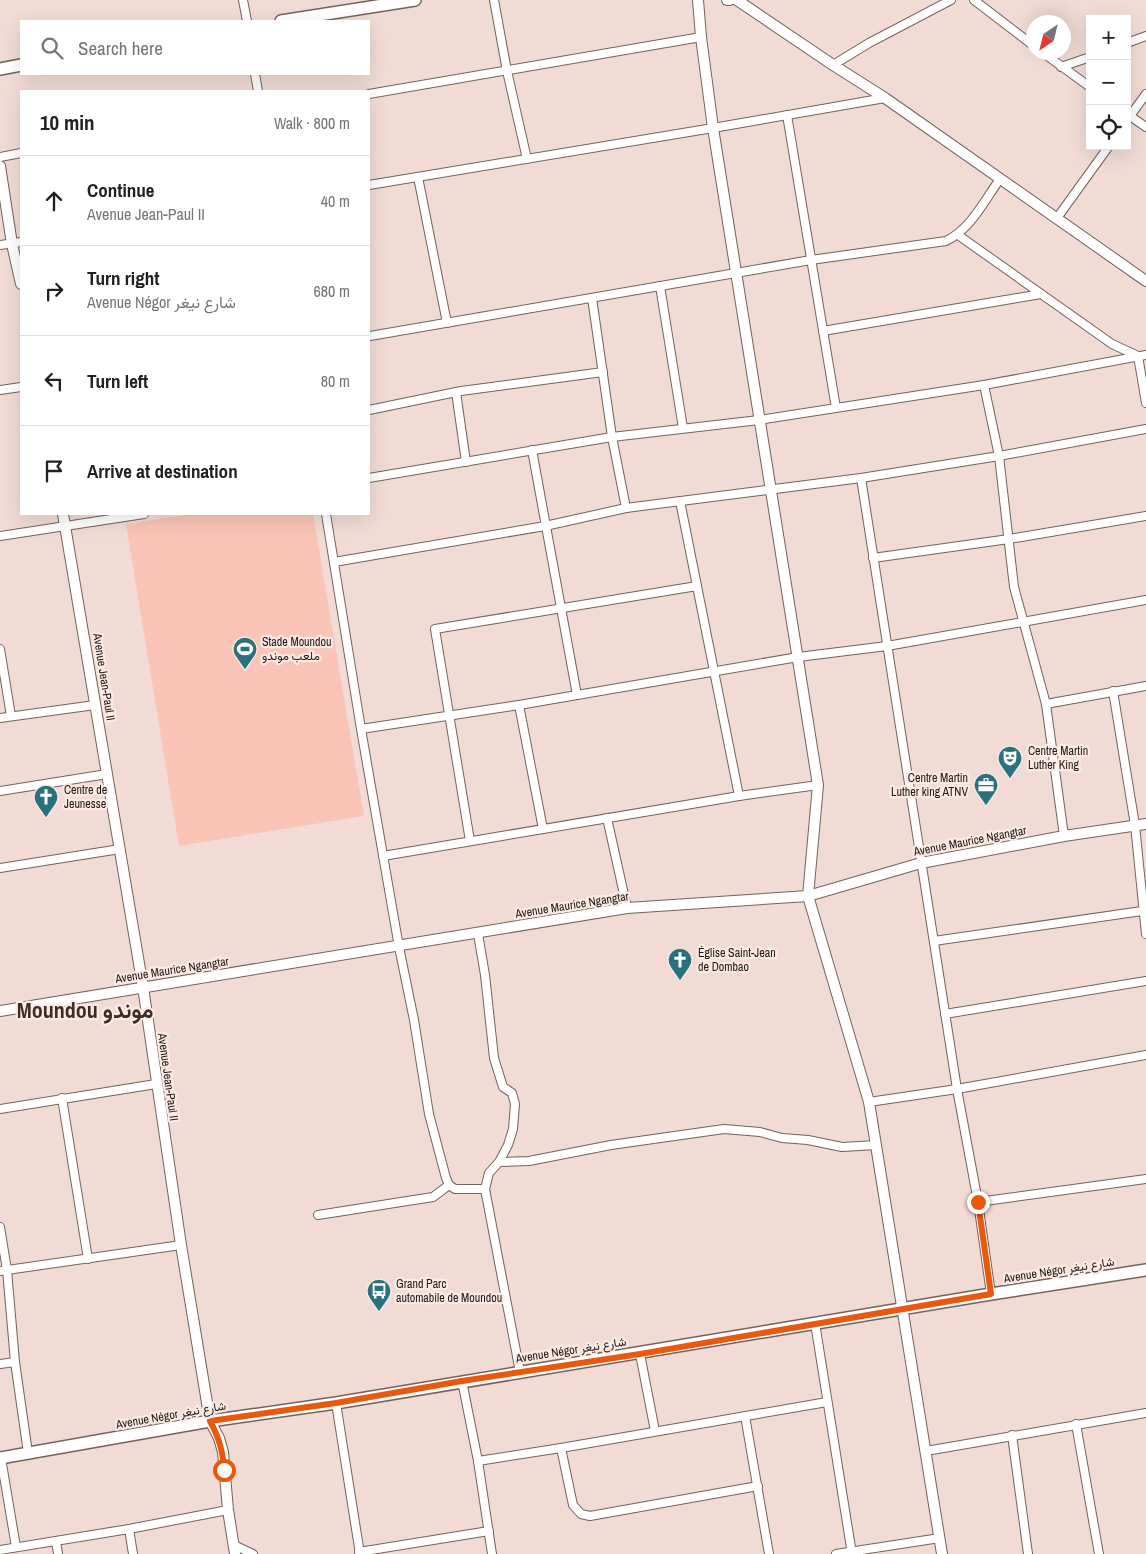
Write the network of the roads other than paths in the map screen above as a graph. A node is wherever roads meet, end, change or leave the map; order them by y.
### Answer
1 (243, 0) edge
2 (415, 0) edge
3 (494, 0) edge
4 (698, 0) edge
5 (737, 0) edge
6 (951, 0) edge
7 (974, 0) edge
8 (247, 20) edge
9 (287, 20) edge
10 (1146, 36) edge
11 (701, 37) junction
12 (1026, 40) edge
13 (1131, 42) edge
14 (1086, 58) edge
15 (1052, 60) edge
16 (20, 65) edge
17 (833, 65) junction
18 (1061, 67) junction
19 (0, 69) edge
20 (506, 70) junction
21 (256, 75) edge
22 (1086, 84) edge
23 (258, 90) edge
24 (370, 94) edge
25 (1146, 94) edge
26 (885, 98) junction
27 (1131, 113) edge
28 (787, 115) junction
29 (1131, 119) edge
30 (1146, 127) edge
31 (713, 128) junction
32 (1106, 150) edge
33 (20, 153) edge
34 (0, 156) edge
35 (527, 159) junction
36 (0, 166) edge
37 (418, 177) junction
38 (1000, 179) junction
39 (370, 185) edge
40 (1057, 218) junction
41 (958, 235) junction
42 (17, 243) edge
43 (0, 245) edge
44 (811, 260) junction
45 (736, 273) junction
46 (20, 274) edge
47 (1146, 281) edge
48 (660, 286) junction
49 (1041, 294) junction
50 (592, 298) junction
51 (447, 323) junction
52 (823, 331) junction
53 (370, 336) dead end
54 (1142, 355) edge
55 (602, 372) junction
56 (984, 385) junction
57 (20, 387) edge
58 (0, 390) edge
59 (456, 392) junction
60 (1146, 403) edge
61 (836, 408) junction
62 (370, 410) edge
63 (759, 420) junction
64 (683, 428) junction
65 (1146, 429) edge
66 (612, 437) junction
67 (532, 450) junction
68 (999, 456) junction
69 (466, 462) junction
70 (370, 478) edge
71 (861, 478) junction
72 (770, 489) junction
73 (680, 501) junction
74 (626, 508) junction
75 (63, 515) edge
76 (137, 515) edge
77 (326, 515) edge
78 (1146, 516) edge
79 (65, 526) junction
80 (545, 526) junction
81 (0, 536) edge
82 (1009, 539) junction
83 (873, 558) junction
84 (334, 562) junction
85 (697, 586) junction
86 (1146, 600) edge
87 (560, 609) junction
88 (1024, 622) junction
89 (887, 646) junction
90 (0, 649) edge
91 (798, 657) junction
92 (715, 671) junction
93 (1146, 686) edge
94 (1113, 691) junction
95 (577, 695) junction
96 (1046, 704) junction
97 (95, 705) junction
98 (519, 705) junction
99 (11, 716) junction
100 (449, 716) junction
101 (0, 718) edge
102 (361, 729) junction
103 (107, 774) junction
104 (818, 785) junction
105 (0, 791) edge
106 (739, 796) junction
107 (607, 818) junction
108 (1146, 824) edge
109 (1135, 825) junction
110 (543, 829) junction
111 (1064, 836) junction
112 (470, 841) junction
113 (120, 849) junction
114 (383, 856) junction
115 (921, 862) junction
116 (0, 868) edge
117 (808, 896) junction
118 (627, 908) junction
119 (1142, 911) junction
120 (478, 934) junction
121 (1146, 934) edge
122 (934, 941) junction
123 (399, 947) junction
124 (1146, 981) edge
125 (143, 988) junction
126 (0, 1011) edge
127 (945, 1014) junction
128 (1146, 1054) edge
129 (156, 1084) junction
130 (957, 1089) junction
131 (62, 1098) junction
132 (869, 1102) junction
133 (0, 1109) edge
134 (876, 1145) junction
135 (499, 1162) junction
136 (1146, 1179) edge
137 (449, 1185) junction
138 (485, 1189) junction
139 (978, 1202) junction
140 (318, 1215) dead end
141 (0, 1227) edge
142 (181, 1246) junction
143 (88, 1259) junction
144 (1146, 1270) edge
145 (3, 1271) edge
146 (991, 1294) junction
147 (903, 1308) junction
148 (814, 1323) junction
149 (640, 1354) junction
150 (15, 1362) junction
151 (0, 1364) edge
152 (520, 1372) junction
153 (462, 1381) junction
154 (827, 1402) junction
155 (336, 1403) junction
156 (1146, 1413) edge
157 (745, 1416) junction
158 (210, 1421) junction
159 (1076, 1424) junction
160 (655, 1431) junction
161 (1012, 1435) junction
162 (561, 1448) junction
163 (926, 1451) junction
164 (28, 1453) junction
165 (0, 1458) edge
166 (478, 1461) junction
167 (758, 1486) junction
168 (228, 1510) junction
169 (128, 1529) junction
170 (489, 1531) junction
171 (940, 1538) junction
172 (56, 1541) junction
173 (16, 1547) junction
174 (234, 1549) edge
175 (0, 1550) edge
176 (359, 1553) edge
177 (852, 1553) edge
178 (58, 1554) edge
179 (133, 1554) edge
180 (253, 1554) edge
181 (492, 1554) edge
182 (769, 1554) edge
183 (836, 1554) edge
184 (942, 1554) edge
185 (1028, 1554) edge
186 (1099, 1554) edge

1 - 8 street
2 - 9 main road
3 - 20 street
4 - 11 street
5 - 17 street
6 - 17 street
7 - 12 street
10 - 13 street
11 - 20 street
11 - 31 street
14 - 18 street
15 - 18 street
16 - 19 main road
17 - 26 street
18 - 22 street
20 - 24 street
20 - 35 street
21 - 23 street
25 - 27 street
26 - 28 street
26 - 38 street
28 - 31 street
28 - 44 street
29 - 30 street
31 - 35 street
31 - 45 street
32 - 40 street
33 - 34 street
35 - 37 street
36 - 42 street
37 - 39 street
37 - 51 street
38 - 40 street
38 - 41 street
40 - 47 street
41 - 44 street
41 - 49 street
42 - 43 street
42 - 46 street
44 - 45 street
44 - 52 street
45 - 48 street
45 - 63 street
48 - 50 street
48 - 64 street
49 - 52 street
49 - 54 street
50 - 51 street
50 - 55 street
51 - 53 street
52 - 61 street
54 - 56 street
54 - 60 street
55 - 59 street
55 - 66 street
56 - 61 street
56 - 68 street
57 - 58 street
59 - 62 street
59 - 69 street
61 - 63 street
63 - 64 street
63 - 72 street
64 - 66 street
65 - 68 street
66 - 67 street
66 - 74 street
67 - 69 street
67 - 80 street
68 - 71 street
68 - 82 street
69 - 70 street
71 - 72 street
71 - 83 street
72 - 73 street
72 - 91 street
73 - 74 street
73 - 85 street
74 - 80 street
75 - 79 street, Avenue Jean-Paul II
76 - 79 street
77 - 84 street
78 - 82 street
79 - 81 street
79 - 97 street, Avenue Jean-Paul II
80 - 84 street
80 - 87 street
82 - 83 street
82 - 88 street
83 - 89 street
84 - 102 street
85 - 87 street
85 - 92 street
86 - 88 street
87 - 95 street
87 - 100 street
88 - 89 street
88 - 96 street
89 - 91 street
89 - 115 street
90 - 99 street
91 - 92 street
91 - 104 street
92 - 95 street
92 - 106 street
93 - 94 street
94 - 96 street
94 - 109 street
95 - 98 street
96 - 111 street
97 - 99 street
97 - 103 street, Avenue Jean-Paul II
98 - 100 street
98 - 110 street
99 - 101 street
100 - 102 street
100 - 112 street
102 - 114 street
103 - 105 street
103 - 113 street, Avenue Jean-Paul II
104 - 106 street
104 - 117 street
106 - 107 street
107 - 110 street
107 - 118 street
108 - 109 street, Avenue Maurice Ngangtar
109 - 111 street, Avenue Maurice Ngangtar
109 - 119 street
110 - 112 street
111 - 115 street, Avenue Maurice Ngangtar
112 - 114 street
113 - 116 street
113 - 125 street, Avenue Jean-Paul II
114 - 123 street
115 - 117 street, Avenue Maurice Ngangtar
115 - 122 street
117 - 118 street, Avenue Maurice Ngangtar
117 - 132 street
118 - 120 street, Avenue Maurice Ngangtar
119 - 121 street
119 - 122 street
120 - 123 street, Avenue Maurice Ngangtar
120 - 135 street
122 - 127 street
123 - 125 street, Avenue Maurice Ngangtar
123 - 137 street
124 - 127 street
125 - 126 street, Avenue Maurice Ngangtar
125 - 129 street, Avenue Jean-Paul II
127 - 130 street
128 - 130 street
129 - 131 street
129 - 142 street, Avenue Jean-Paul II
130 - 132 street
130 - 139 street
131 - 133 street
131 - 143 street
132 - 134 street
134 - 135 street
134 - 147 street
135 - 138 street
136 - 139 street
137 - 138 street
137 - 140 street
138 - 152 street
139 - 146 street
141 - 145 street
142 - 143 street
142 - 158 street, Avenue Jean-Paul II
143 - 145 street
144 - 146 main road, Avenue Négor شارع نيغر
145 - 150 street
146 - 147 main road, Avenue Négor شارع نيغر
147 - 148 main road, Avenue Négor شارع نيغر
147 - 163 street
148 - 149 main road, Avenue Négor شارع نيغر
148 - 154 street
149 - 152 main road, Avenue Négor شارع نيغر
149 - 160 street
150 - 151 street
150 - 164 street
152 - 153 main road, Avenue Négor شارع نيغر
153 - 155 main road, Avenue Négor شارع نيغر
153 - 166 street
154 - 157 street
154 - 177 street
155 - 158 main road, Avenue Négor شارع نيغر
155 - 176 street
156 - 159 street
157 - 160 street
157 - 167 street
158 - 164 main road, Avenue Négor شارع نيغر
158 - 168 street, Avenue Jean-Paul II
159 - 161 street
159 - 186 street
160 - 162 street
161 - 163 street
161 - 185 street
162 - 166 street
162 - 167 street
163 - 171 street
164 - 165 main road, Avenue Négor شارع نيغر
165 - 173 street
166 - 170 street
167 - 182 street
168 - 169 street
168 - 174 street, Avenue Jean-Paul II
169 - 172 street
169 - 179 street
170 - 176 street
170 - 181 street
171 - 177 street
171 - 184 street
172 - 173 street
172 - 178 street
173 - 175 street
174 - 180 street
177 - 183 street

